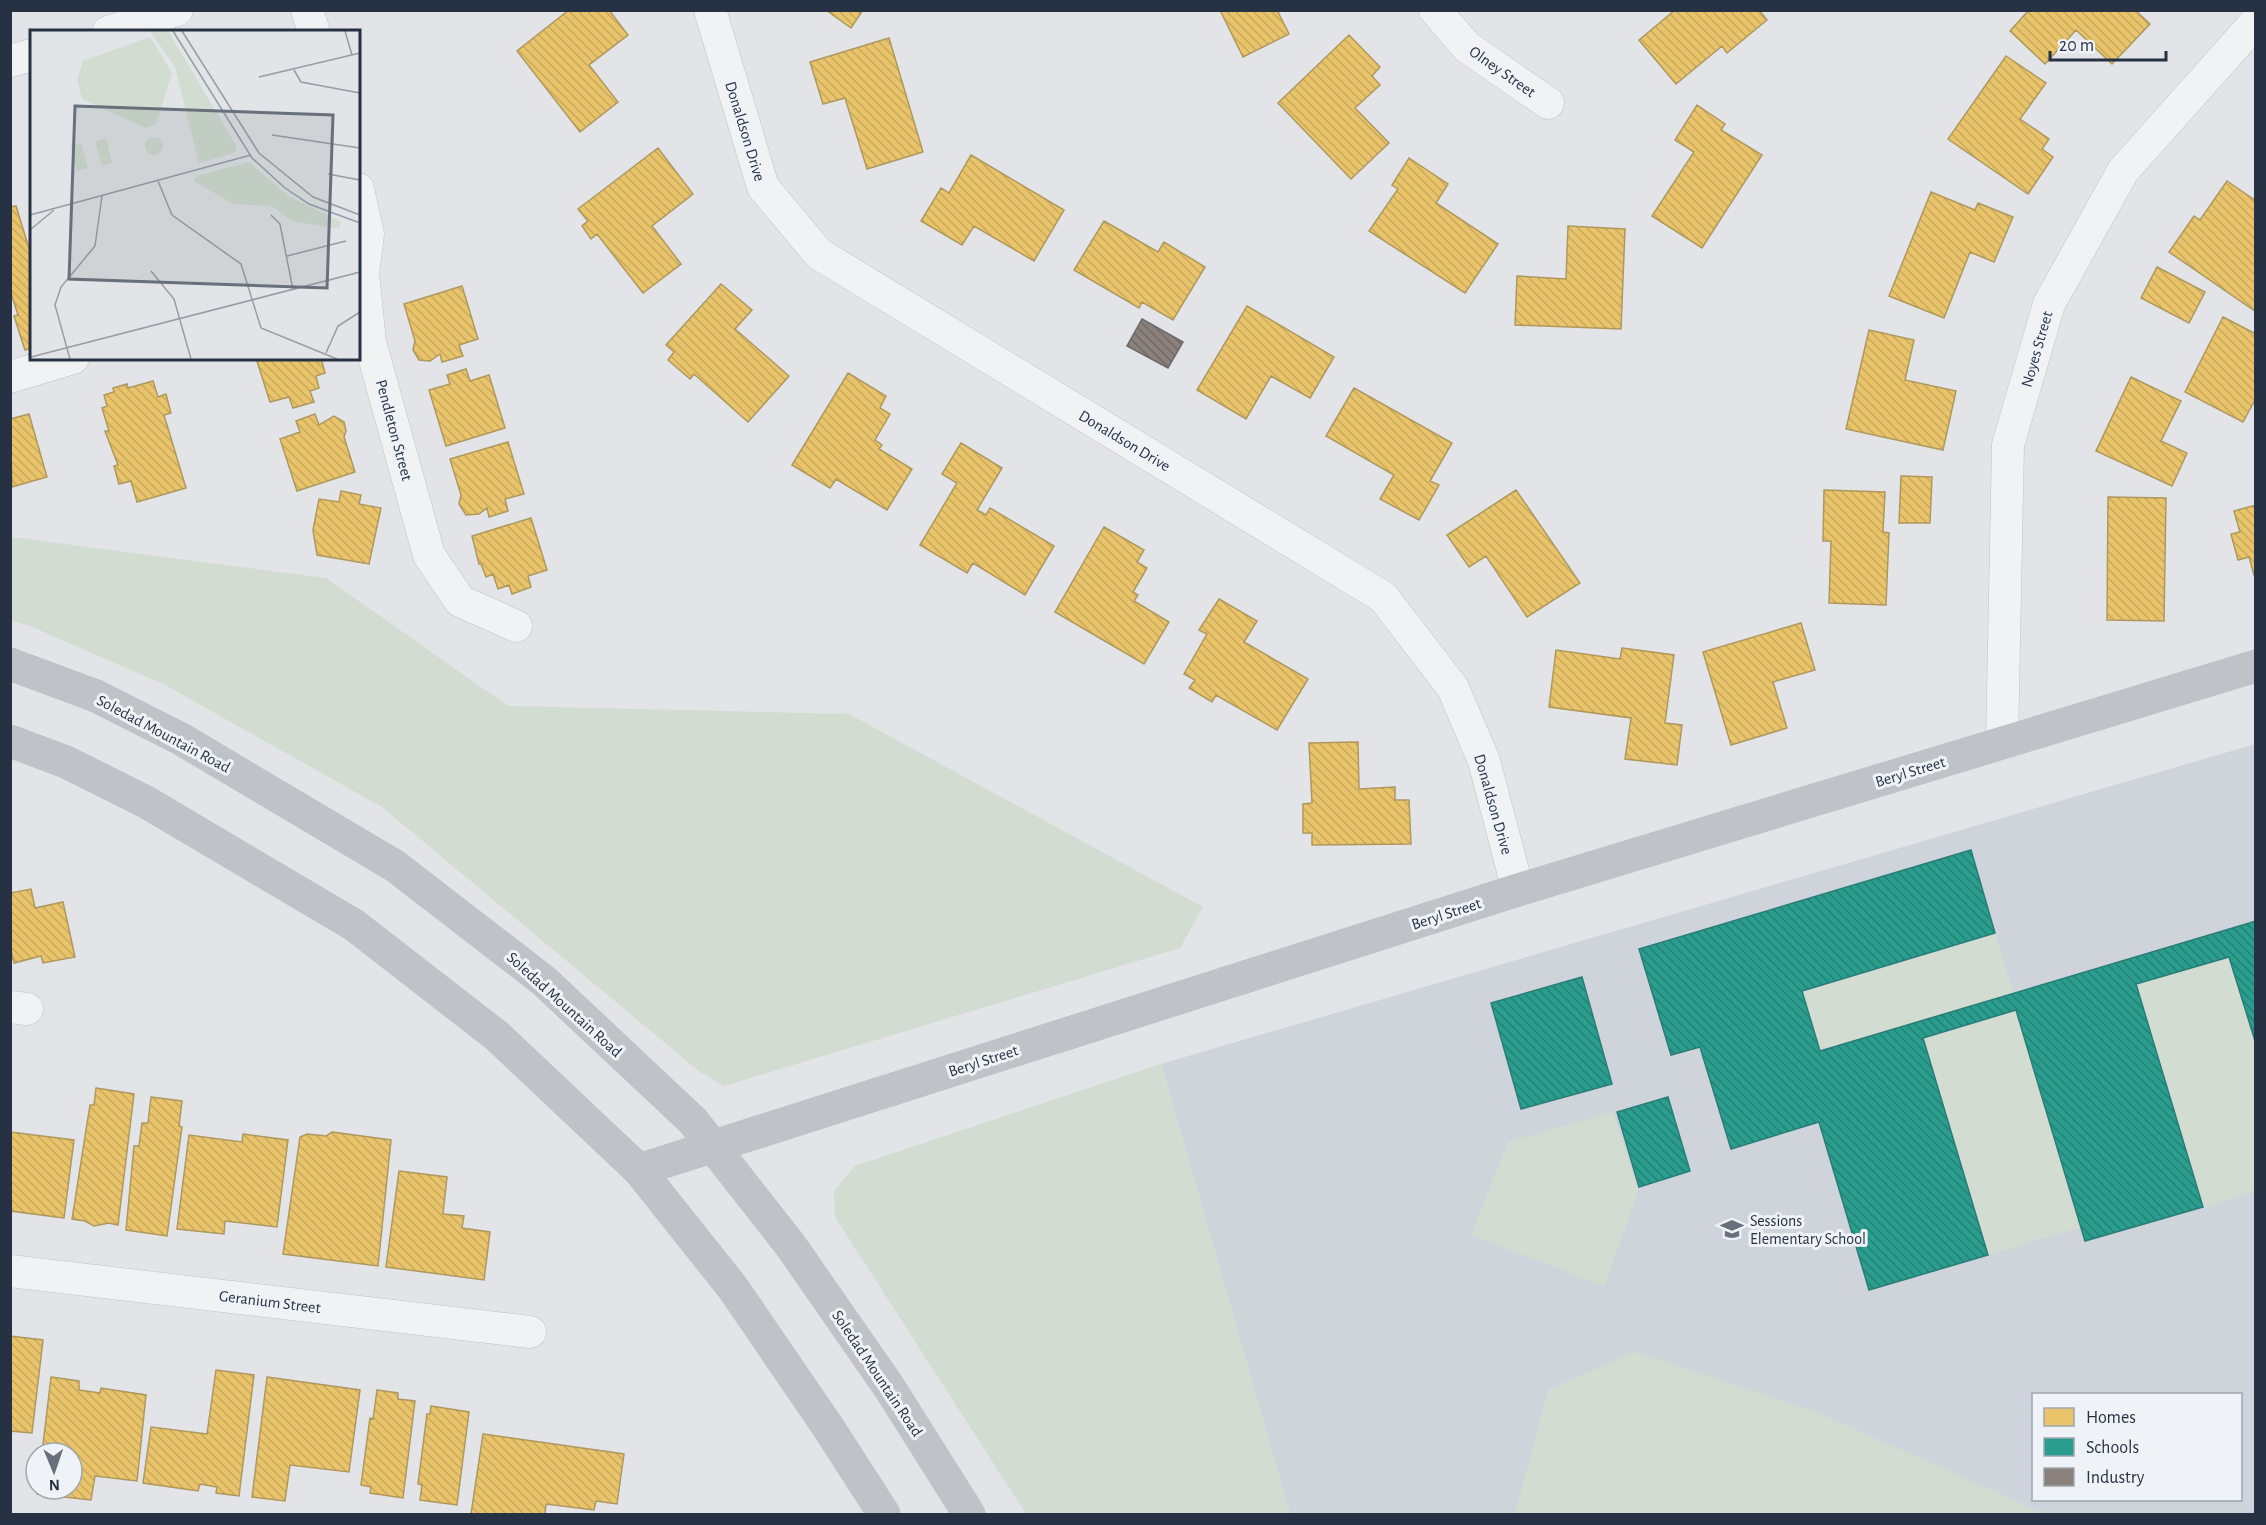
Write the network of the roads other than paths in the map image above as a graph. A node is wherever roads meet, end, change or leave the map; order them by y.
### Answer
1 (177, 10) edge
2 (307, 10) edge
3 (710, 10) edge
4 (1435, 10) edge
5 (2256, 22) edge
6 (114, 30) edge
7 (313, 30) edge
8 (30, 56) edge
9 (10, 61) edge
10 (1548, 103) dead end
11 (360, 198) edge
12 (361, 274) edge
13 (66, 360) edge
14 (10, 377) edge
15 (516, 626) dead end
16 (10, 664) edge
17 (2256, 666) edge
18 (10, 741) edge
19 (2002, 743) junction
20 (1518, 890) junction
21 (713, 1146) junction
22 (639, 1170) junction
23 (10, 1270) edge
24 (530, 1332) dead end
25 (884, 1515) edge
26 (969, 1515) edge

1 - 6 street
2 - 7 street
3 - 20 street, Donaldson Drive
4 - 10 street, Olney Street
5 - 19 street, Noyes Street
8 - 9 street
11 - 12 street, Pendleton Street
12 - 15 street, Pendleton Street
13 - 14 street
16 - 21 main road, Soledad Mountain Road
17 - 19 main road, Beryl Street
18 - 22 main road
19 - 20 main road, Beryl Street
20 - 21 main road, Beryl Street
21 - 22 main road, Beryl Street
21 - 26 main road, Soledad Mountain Road
22 - 25 main road
23 - 24 street, Geranium Street

